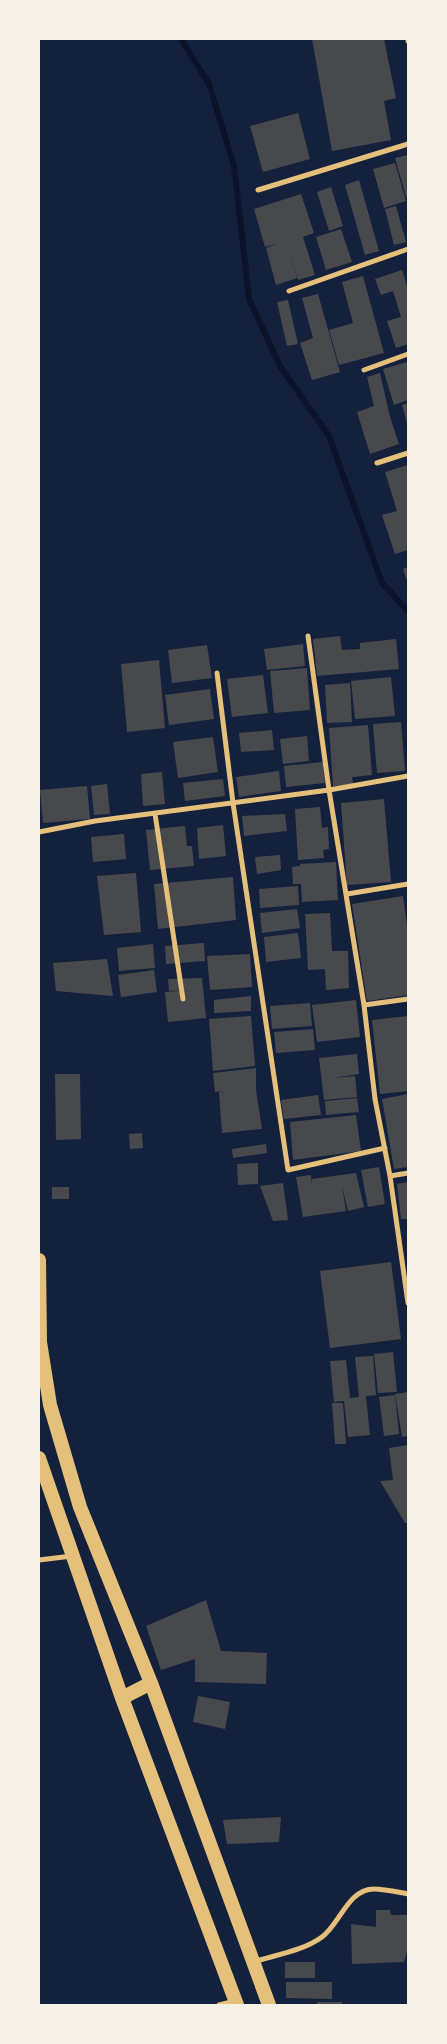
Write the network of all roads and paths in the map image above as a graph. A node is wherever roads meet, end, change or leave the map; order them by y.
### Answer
1 (408, 144) edge
2 (258, 190) dead end
3 (408, 249) edge
4 (290, 290) dead end
5 (408, 354) edge
6 (364, 370) dead end
7 (408, 453) edge
8 (378, 463) dead end
9 (308, 636) dead end
10 (217, 673) dead end
11 (408, 776) edge
12 (329, 790) junction
13 (233, 803) junction
14 (155, 814) junction
15 (39, 832) edge
16 (408, 884) edge
17 (347, 894) junction
18 (183, 999) dead end
19 (408, 999) edge
20 (364, 1005) junction
21 (385, 1148) junction
22 (408, 1173) edge
23 (390, 1176) junction
24 (405, 1258) edge
25 (39, 1260) edge
26 (408, 1303) edge
27 (39, 1458) edge
28 (73, 1556) junction
29 (39, 1560) edge
30 (151, 1683) junction
31 (122, 1698) junction
32 (408, 1894) edge
33 (253, 1962) junction
34 (236, 2003) edge
35 (219, 2005) edge
36 (269, 2005) edge

1 - 2 street
3 - 4 street
5 - 6 street
7 - 8 street
9 - 12 street
10 - 13 street
11 - 12 street
12 - 13 street
12 - 17 street
13 - 14 street
13 - 21 street
14 - 15 street
14 - 18 street
16 - 17 street
17 - 20 street
19 - 20 street
20 - 21 street
21 - 23 street
22 - 23 street
23 - 24 street
24 - 26 street
25 - 30 highway
27 - 28 highway
28 - 29 street
28 - 31 highway
30 - 31 highway
30 - 33 highway
31 - 34 highway
32 - 33 street
33 - 36 highway
34 - 35 street

